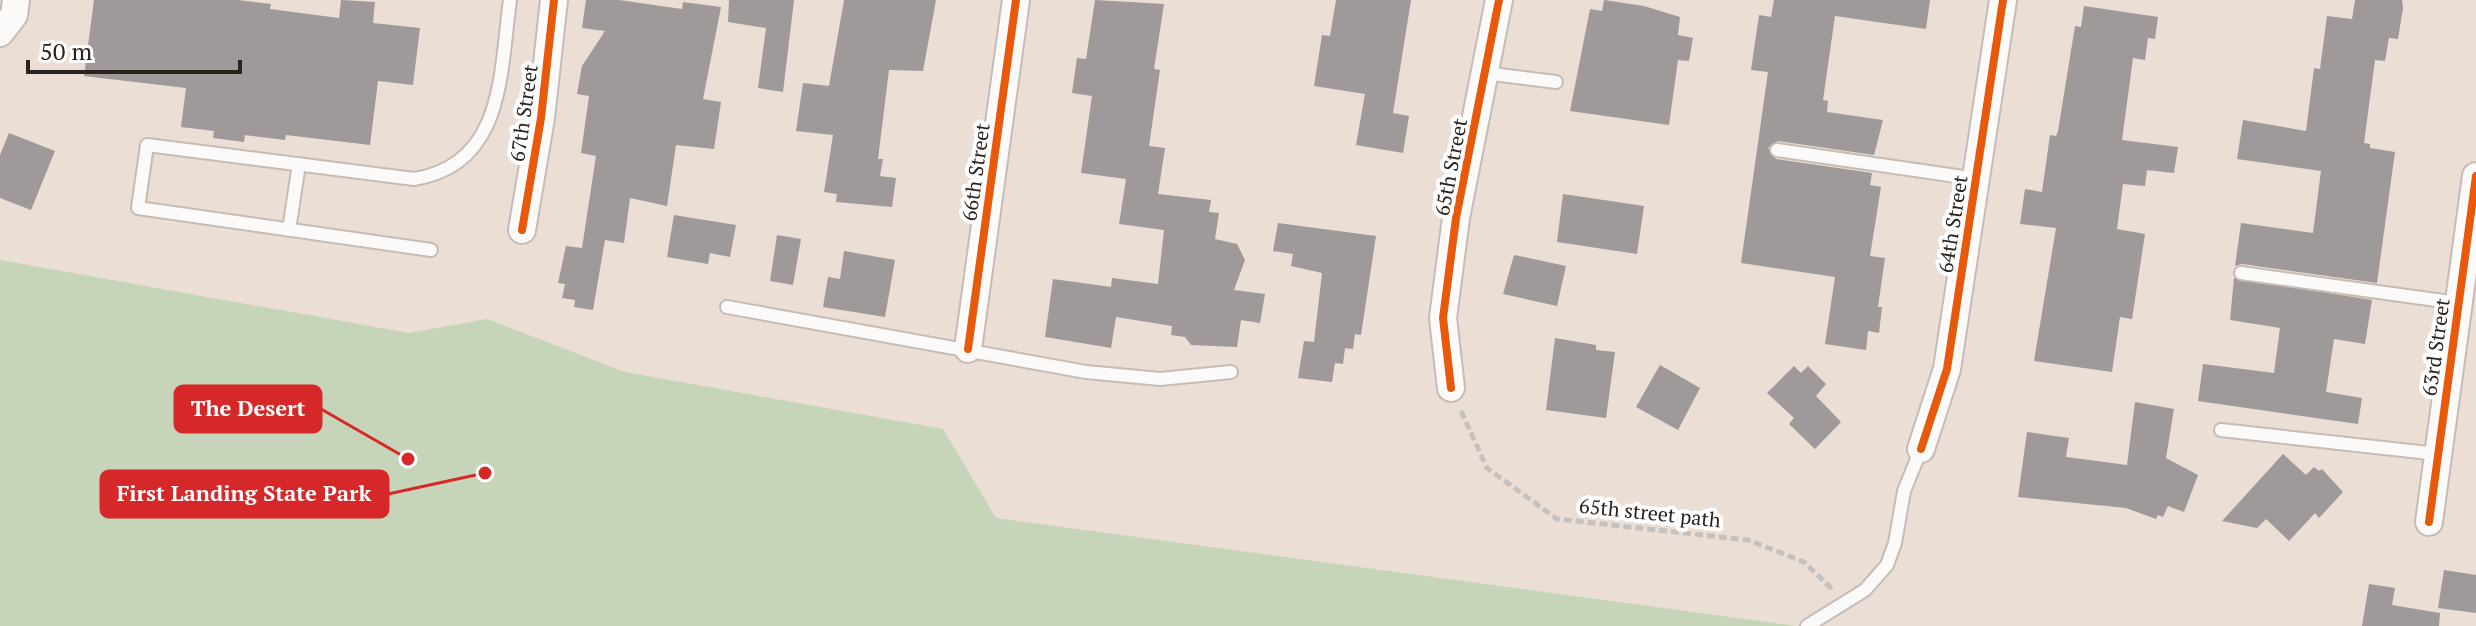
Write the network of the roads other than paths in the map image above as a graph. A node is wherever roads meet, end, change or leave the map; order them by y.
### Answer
1 (510, 0) edge
2 (554, 0) edge
3 (1016, 0) edge
4 (1499, 0) edge
5 (2003, 0) edge
6 (1485, 73) junction
7 (1556, 82) dead end
8 (1777, 150) dead end
9 (299, 164) junction
10 (2476, 176) edge
11 (1977, 179) junction
12 (289, 230) junction
13 (522, 230) dead end
14 (431, 250) dead end
15 (2241, 273) dead end
16 (2458, 303) junction
17 (727, 307) dead end
18 (968, 349) junction
19 (1231, 372) dead end
20 (1451, 388) road end
21 (2221, 430) dead end
22 (1921, 449) joint
23 (2438, 454) junction
24 (2429, 522) dead end
25 (1807, 626) edge

1 - 9 lane
2 - 13 street, 67th Street
3 - 18 street, 66th Street
4 - 6 street, 65th Street
5 - 11 street, 64th Street
6 - 7 lane
6 - 20 street, 65th Street
8 - 11 lane
9 - 12 lane
9 - 12 lane
10 - 16 street, 63rd Street
11 - 22 street, 64th Street
12 - 14 lane
15 - 16 lane
16 - 23 street, 63rd Street
17 - 18 lane
18 - 19 lane
21 - 23 lane
22 - 25 lane
23 - 24 street, 63rd Street

